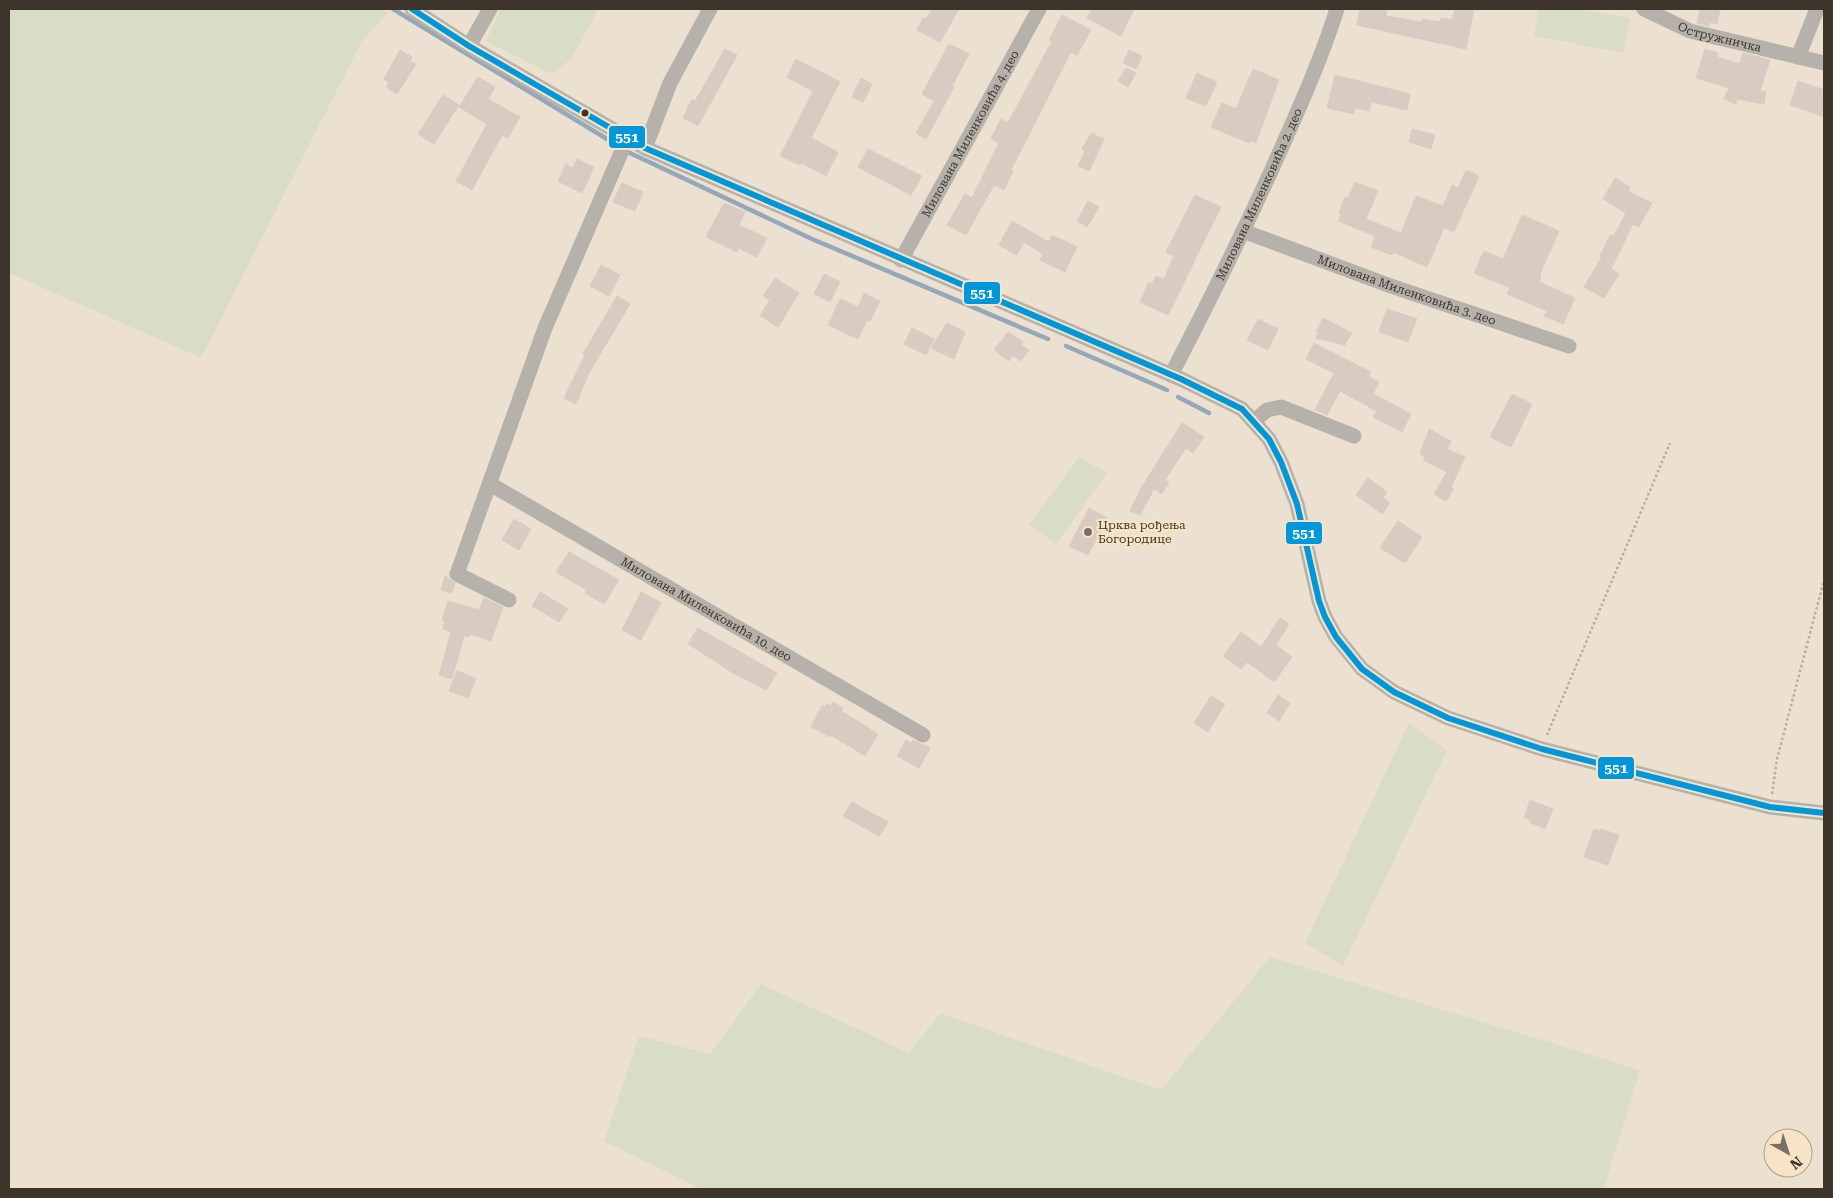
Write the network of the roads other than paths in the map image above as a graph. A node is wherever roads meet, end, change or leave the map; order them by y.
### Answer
1 (412, 9) edge
2 (490, 9) edge
3 (710, 9) edge
4 (1039, 9) edge
5 (1337, 9) edge
6 (1644, 9) edge
7 (1817, 9) edge
8 (469, 46) junction
9 (1798, 57) junction
10 (1824, 64) edge
11 (627, 139) junction
12 (645, 148) junction
13 (1243, 231) junction
14 (901, 260) junction
15 (1569, 346) dead end
16 (1171, 375) junction
17 (1254, 421) junction
18 (1354, 436) dead end
19 (490, 484) junction
20 (509, 600) dead end
21 (923, 735) dead end
22 (1824, 813) edge

1 - 8 street
2 - 8 street
3 - 12 street
4 - 14 street, Милована Миленковића 4. део
5 - 13 street, Милована Миленковића 2. део
6 - 9 street, Остружничка
7 - 9 street
8 - 11 street
9 - 10 street, Остружничка
11 - 12 street
11 - 19 street
12 - 14 street
13 - 15 street, Милована Миленковића 3. део
13 - 16 street, Милована Миленковића 2. део
14 - 16 street
16 - 17 street
17 - 18 street
17 - 22 street
19 - 20 street
19 - 21 street, Милована Миленковића 10. део

